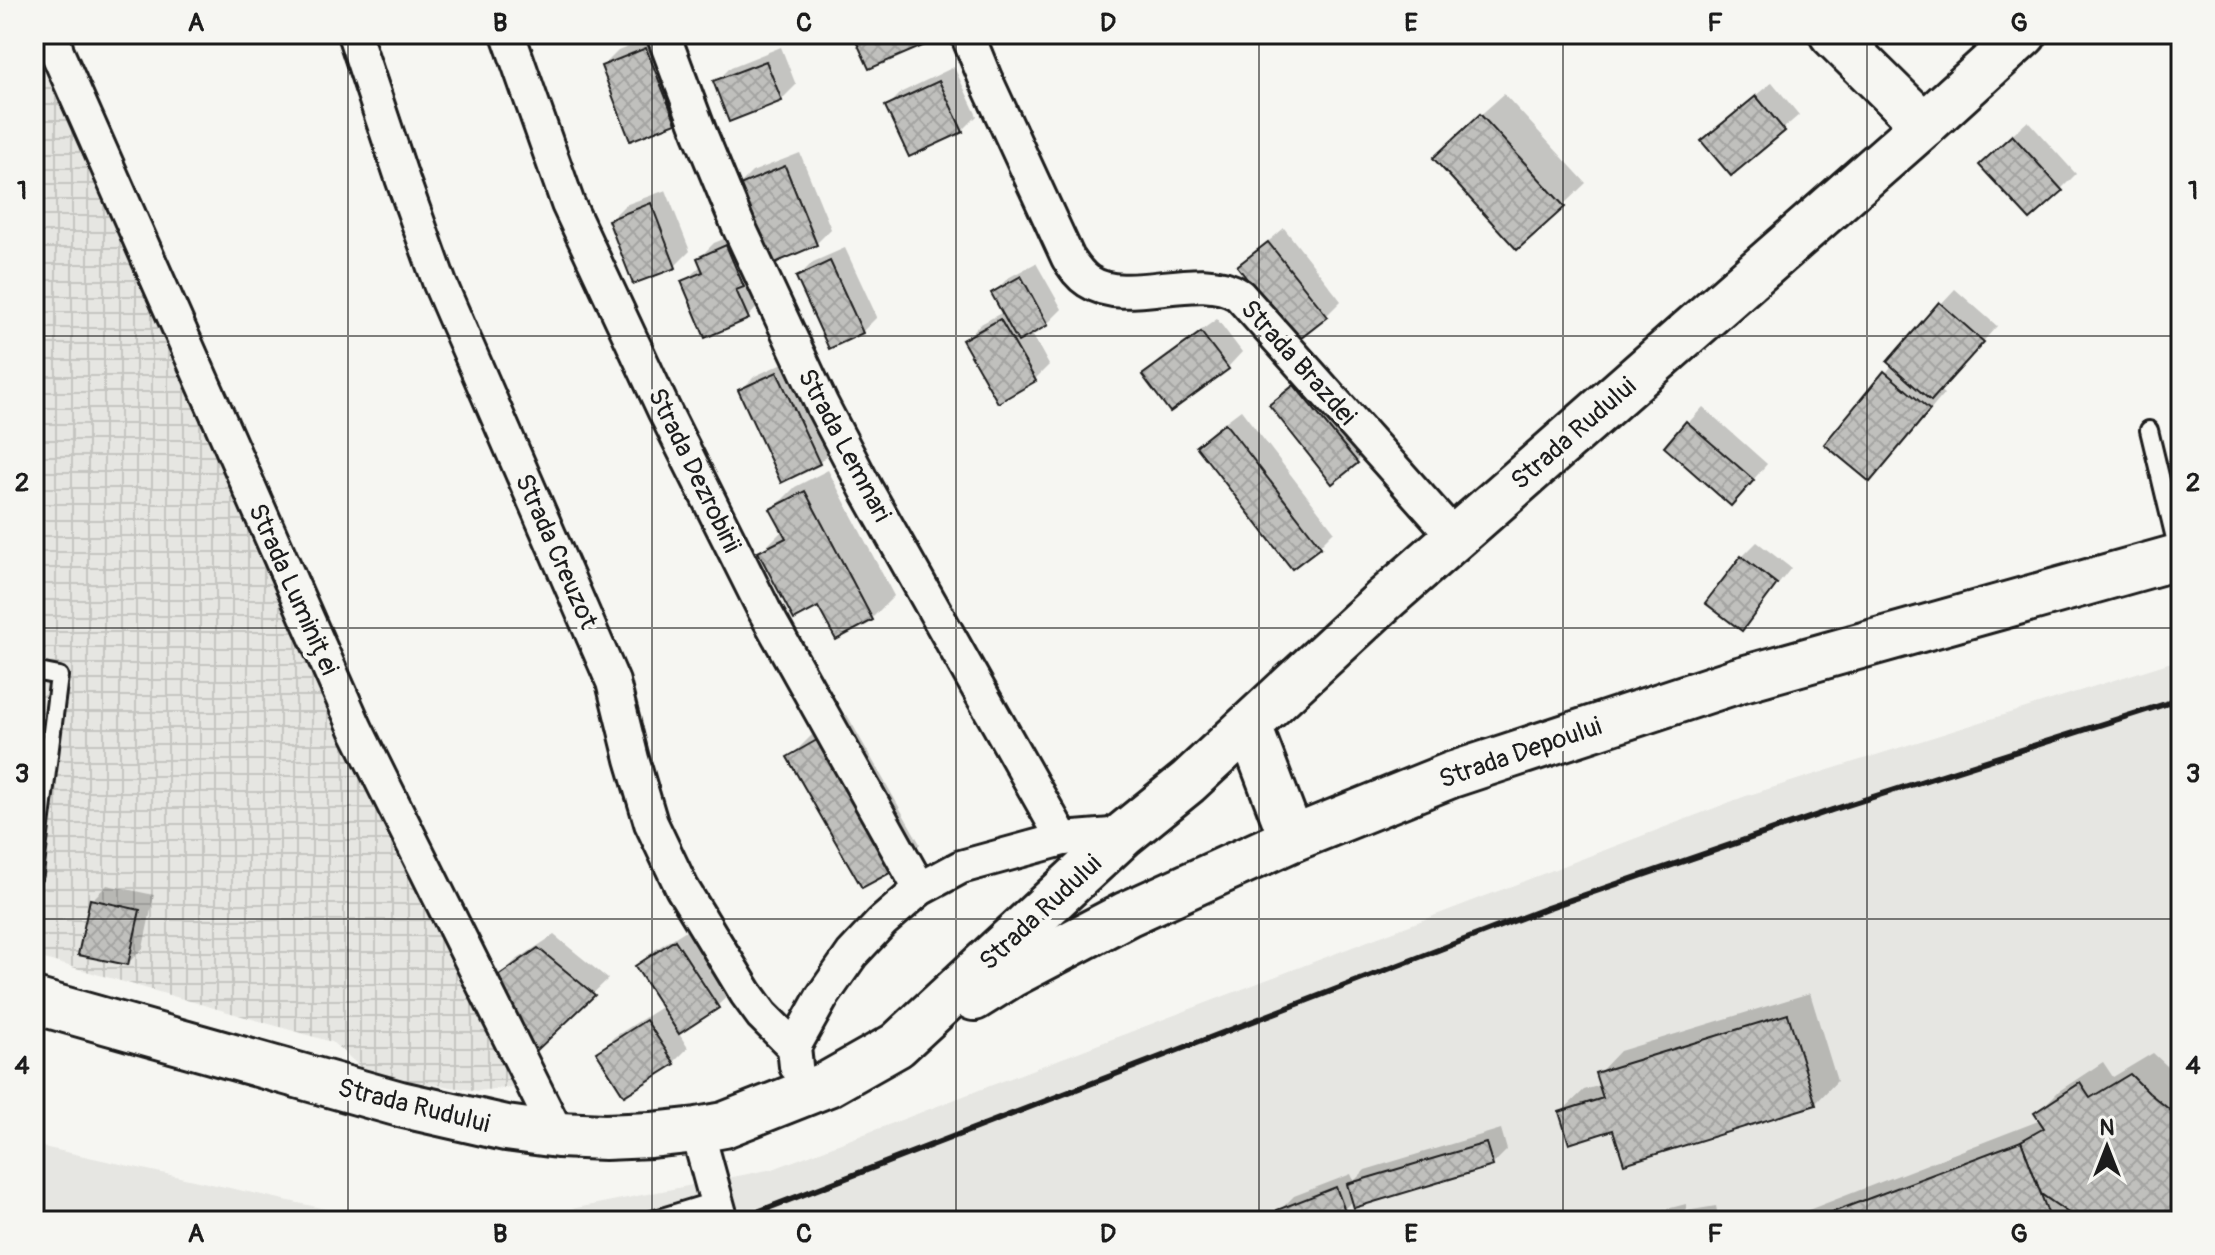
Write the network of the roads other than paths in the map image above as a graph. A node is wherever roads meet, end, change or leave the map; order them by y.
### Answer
1 (53, 34) edge
2 (354, 34) edge
3 (508, 34) edge
4 (663, 34) edge
5 (967, 34) edge
6 (1832, 34) edge
7 (2024, 34) edge
8 (1924, 125) junction
9 (2149, 430) dead end
10 (1455, 537) junction
11 (2180, 556) edge
12 (34, 671) edge
13 (1249, 726) junction
14 (1124, 834) junction
15 (1063, 839) junction
16 (1292, 839) junction
17 (34, 874) edge
18 (920, 889) junction
19 (34, 1001) edge
20 (897, 1045) junction
21 (794, 1047) junction
22 (799, 1097) junction
23 (697, 1130) junction
24 (558, 1135) junction
25 (720, 1210) edge
26 (649, 1221) edge

1 - 24 street, Strada Luminiței
2 - 21 street, Strada Creuzot
3 - 18 street, Strada Dezrobirii
4 - 15 street, Strada Lemnari
5 - 10 street, Strada Brazdei
6 - 8 main road
7 - 8 main road, Strada Rudului
8 - 10 main road, Strada Rudului
9 - 11 lane
10 - 13 main road, Strada Rudului
11 - 16 main road, Strada Depoului
12 - 17 lane
13 - 14 main road, Strada Rudului
13 - 16 main road
14 - 15 street, Strada Rudului
14 - 20 main road, Strada Rudului
15 - 18 street, Strada Rudului
16 - 20 main road, Strada Depoului
18 - 21 street, Strada Rudului
19 - 24 main road, Strada Rudului
20 - 22 main road, Strada Rudului
21 - 22 street
22 - 23 main road, Strada Rudului
23 - 24 main road, Strada Rudului
23 - 25 street
25 - 26 lane

